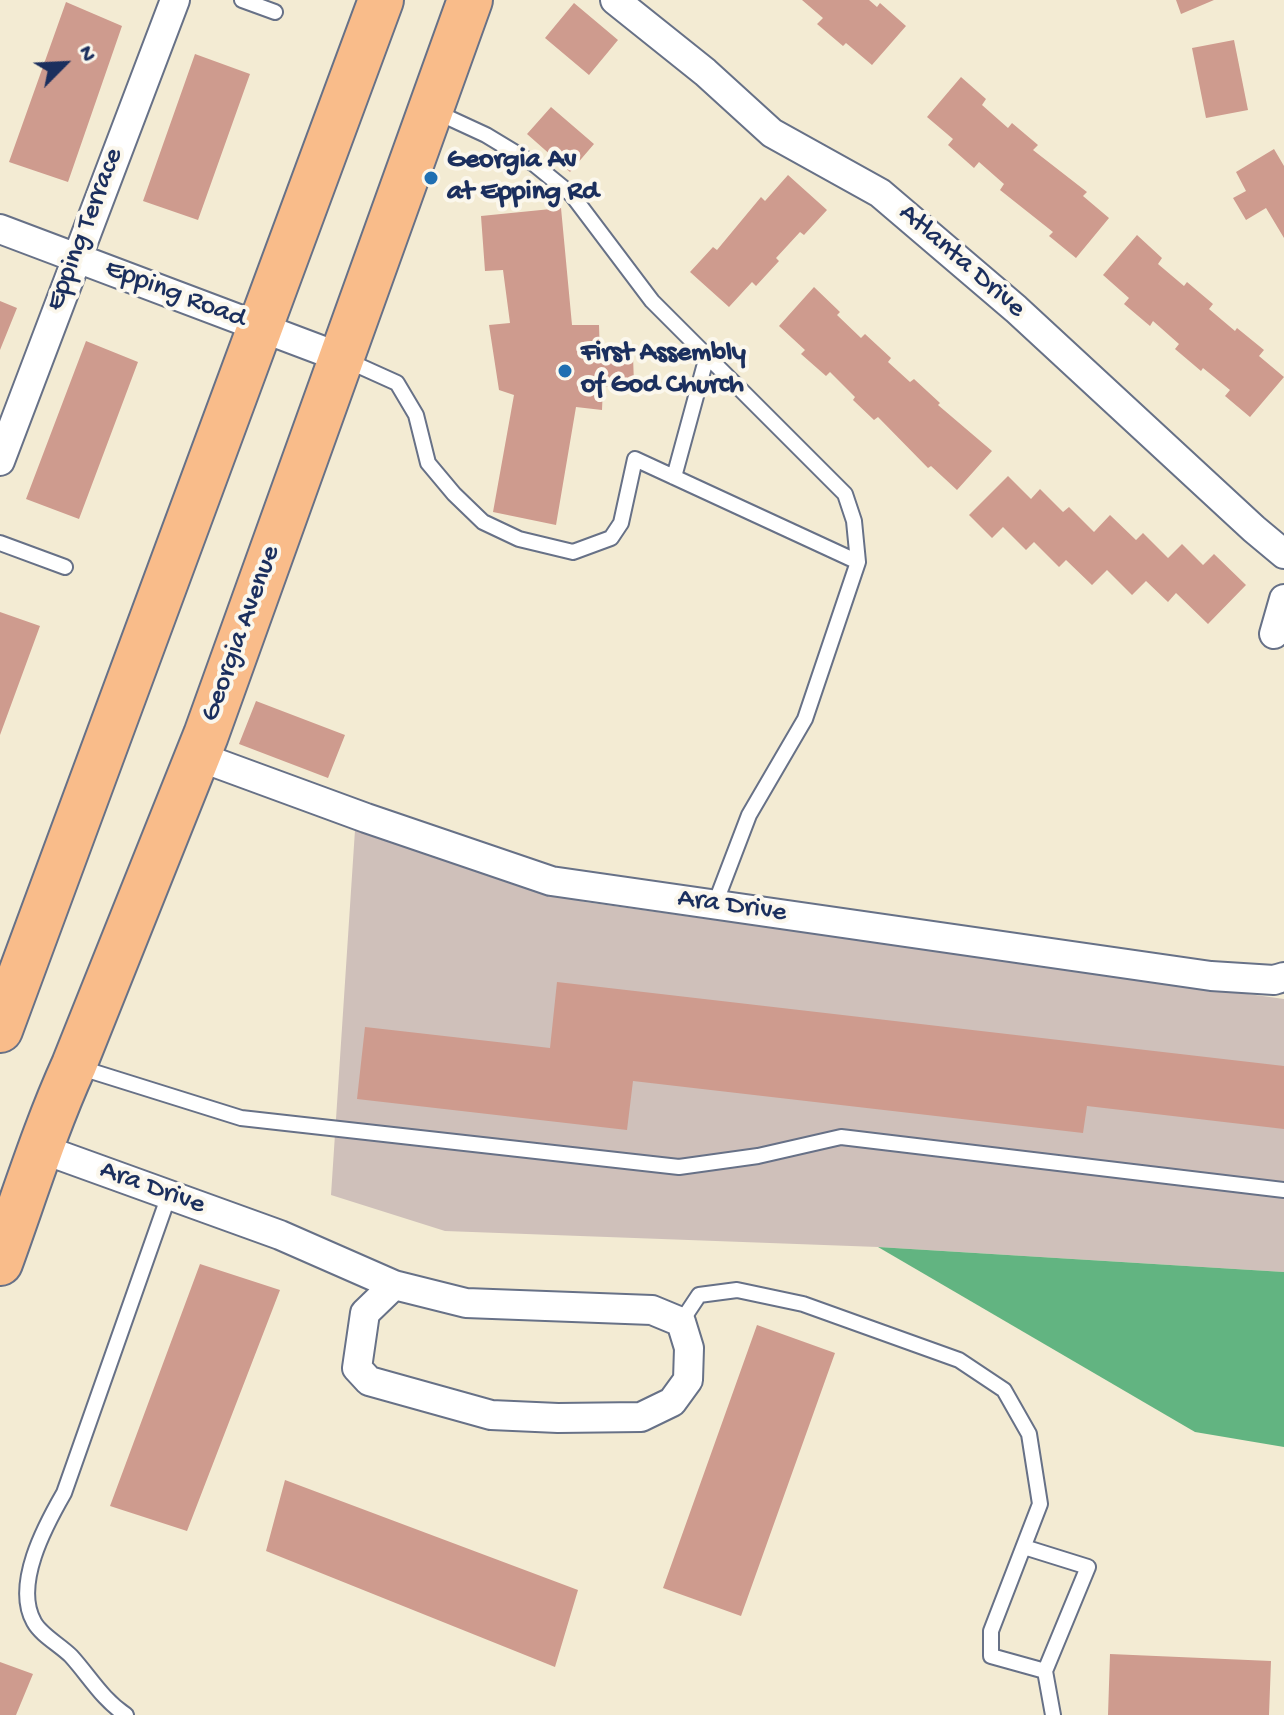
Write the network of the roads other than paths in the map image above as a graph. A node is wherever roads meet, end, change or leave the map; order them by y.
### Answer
1 (175, 0) edge
2 (242, 0) edge
3 (381, 0) edge
4 (470, 0) edge
5 (615, 0) edge
6 (275, 12) dead end
7 (431, 109) junction
8 (0, 229) edge
9 (75, 257) junction
10 (260, 327) junction
11 (707, 356) junction
12 (342, 358) junction
13 (0, 461) edge
14 (674, 477) junction
15 (0, 543) edge
16 (1284, 554) edge
17 (858, 562) junction
18 (65, 567) dead end
19 (1284, 599) edge
20 (1274, 634) dead end
21 (197, 756) junction
22 (715, 904) junction
23 (1284, 977) edge
24 (0, 1030) edge
25 (74, 1065) junction
26 (42, 1149) junction
27 (1284, 1190) edge
28 (169, 1195) junction
29 (0, 1263) edge
30 (394, 1285) junction
31 (681, 1322) junction
32 (1024, 1547) junction
33 (1045, 1671) junction
34 (104, 1709) edge
35 (126, 1715) edge
36 (1053, 1715) edge

1 - 9 street, Epping Terrace
2 - 6 lane
3 - 10 main road
4 - 7 main road, Georgia Avenue
5 - 16 street, Atlanta Drive
7 - 11 lane
7 - 12 main road, Georgia Avenue
8 - 9 street, Epping Road
9 - 10 street, Epping Road
9 - 13 street, Epping Terrace
10 - 12 street, Epping Road
10 - 24 main road
11 - 14 lane
11 - 17 lane
12 - 14 lane
12 - 21 main road, Georgia Avenue
14 - 17 lane
15 - 18 lane
17 - 22 lane
19 - 20 street
21 - 22 street, Ara Drive
21 - 25 main road, Georgia Avenue
22 - 23 street, Ara Drive
25 - 26 main road, Georgia Avenue
25 - 27 lane
26 - 28 street, Ara Drive
26 - 29 main road, Georgia Avenue
28 - 30 street, Ara Drive
28 - 34 lane
30 - 31 street, Ara Drive
30 - 31 street
31 - 32 lane
32 - 33 lane
32 - 33 lane
33 - 36 lane
34 - 35 lane

